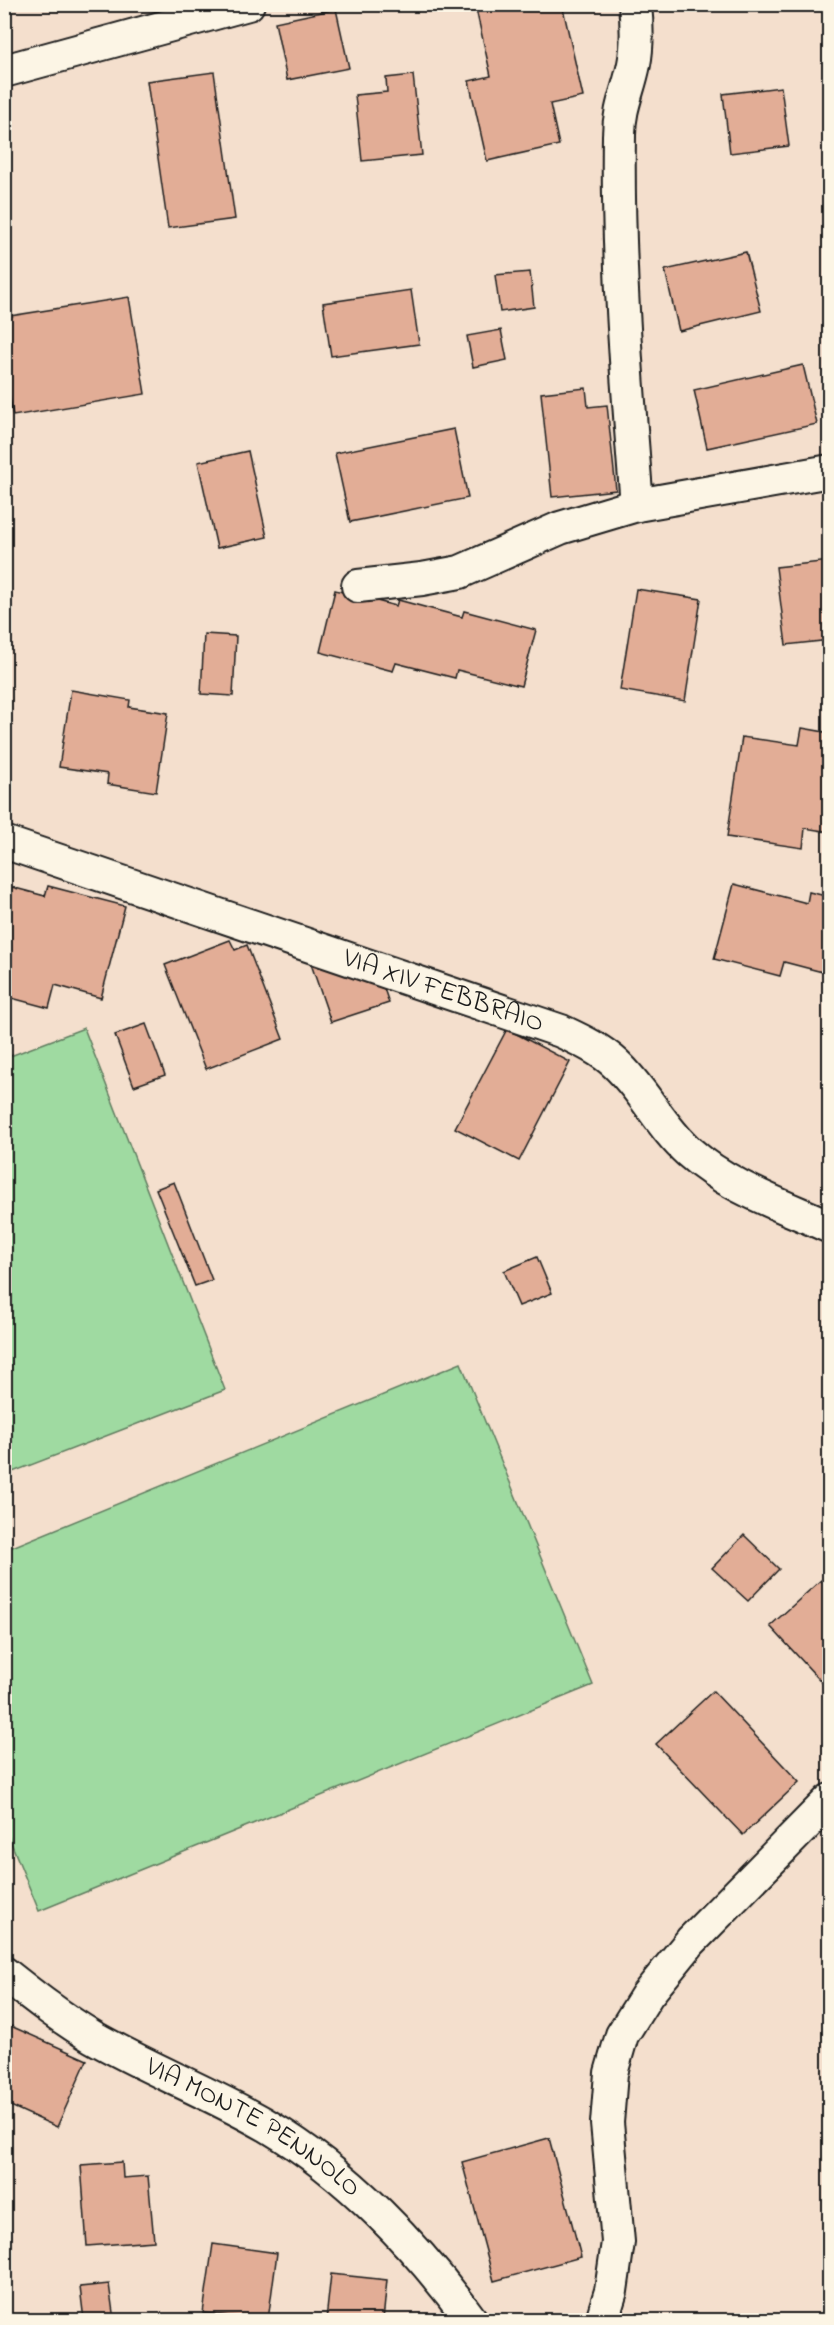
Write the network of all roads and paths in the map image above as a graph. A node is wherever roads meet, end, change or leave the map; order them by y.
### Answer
1 (248, 4) edge
2 (635, 4) edge
3 (4, 71) edge
4 (830, 471) edge
5 (637, 504) junction
6 (358, 586) dead end
7 (4, 842) edge
8 (830, 1227) edge
9 (830, 1800) edge
10 (4, 1972) edge
11 (471, 2320) edge
12 (602, 2320) edge

1 - 3 street
2 - 5 street
4 - 5 street
5 - 6 street
7 - 8 street, VIA XIV FEBBRAIO
9 - 12 street
10 - 11 street, VIA MONTE PENNOLO

